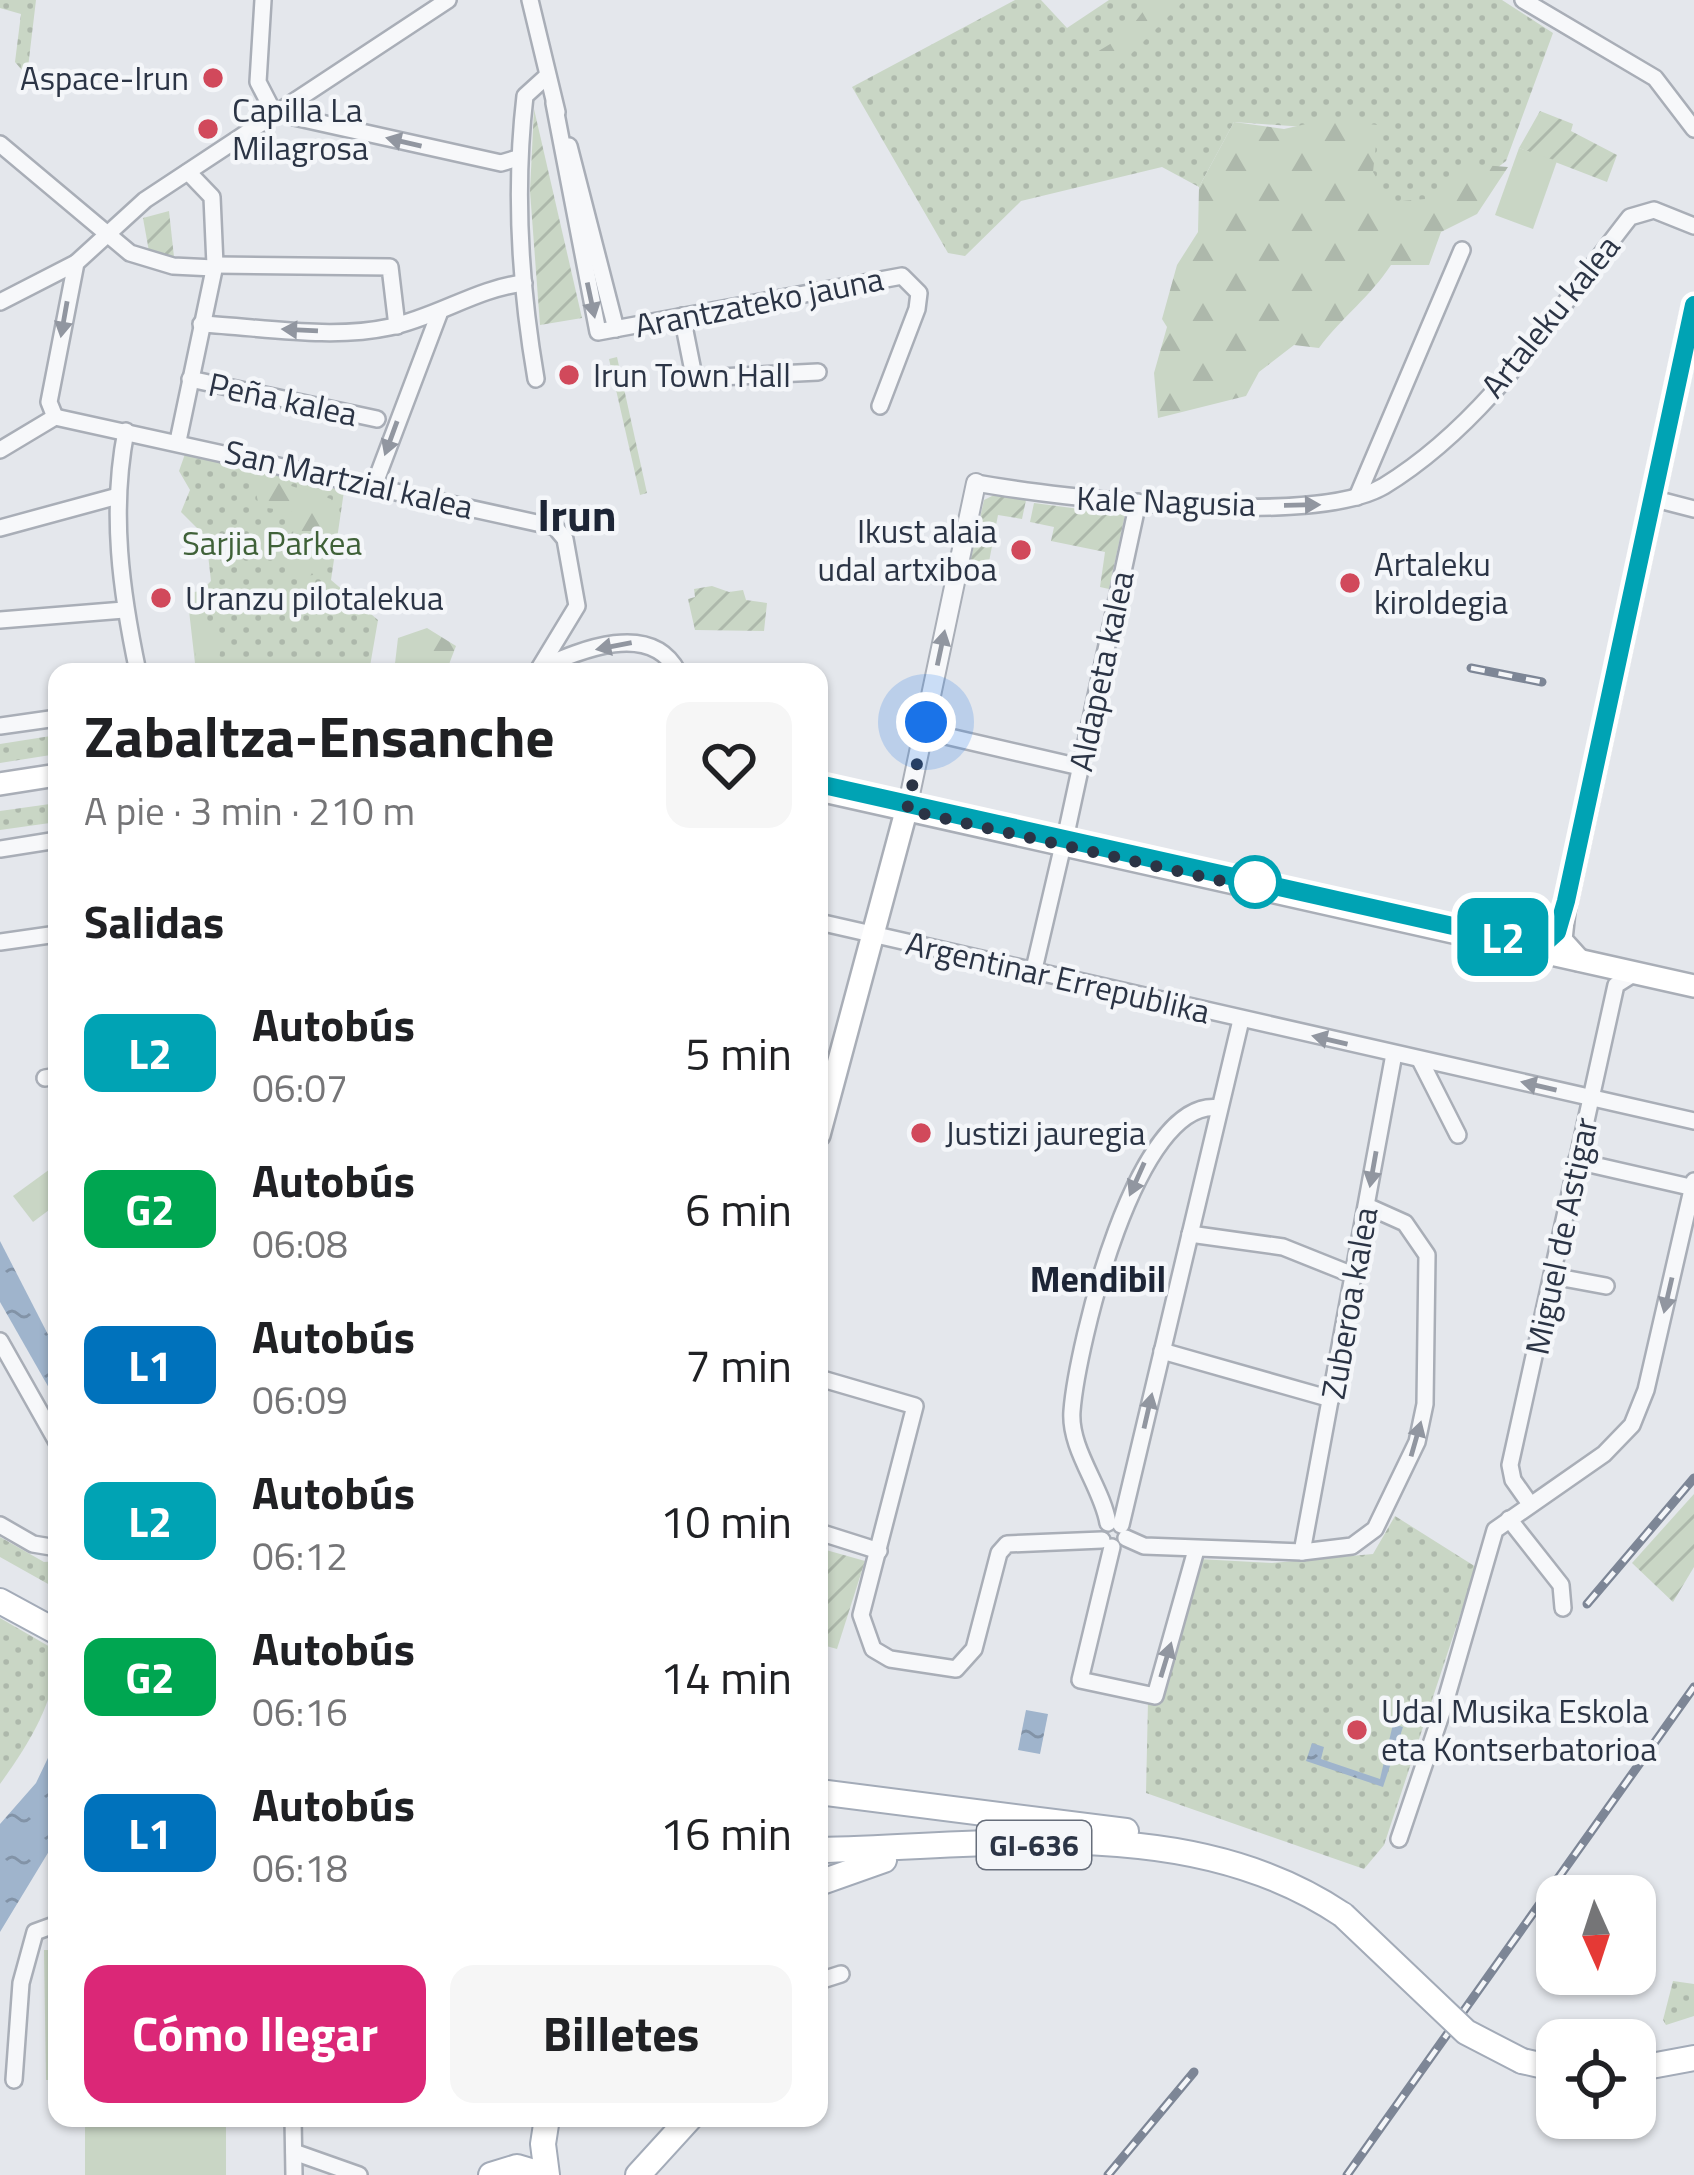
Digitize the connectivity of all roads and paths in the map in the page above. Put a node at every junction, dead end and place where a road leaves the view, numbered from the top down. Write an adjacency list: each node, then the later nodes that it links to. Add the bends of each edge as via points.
1 (263, 0): 6 (street, via 258,82)
2 (448, 0): 6 (street)
3 (530, 0): 5 (street)
4 (1522, 0): 7 (street, via 1655,78)
5 (547, 76): 9 (street, via 525,97); 20 (street, Arantzateko jauna, via 598,332)
6 (281, 110): 9 (street, one-way to 6, via 501,163); 10 (street)
7 (1694, 129)
8 (0, 144): 12 (street)
9 (518, 158): 16 (street)
10 (188, 172): 12 (street); 15 (street, via 212,197)
11 (1694, 226): 36 (street, Artaleku kalea, via 1654,210 1630,218 1509,377 1400,472)
12 (107, 235): 14 (street); 15 (street, via 148,262)
13 (1462, 250): 36 (street)
14 (76, 262): 17 (street); 28 (street, one-way to 28, via 49,402)
15 (215, 266): 21 (street); 22 (street, via 390,267)
16 (524, 283): 19 (street); 26 (street)
17 (0, 302)
18 (1694, 305): 58 (main road)
19 (439, 314): 22 (street); 34 (street, one-way to 34)
20 (682, 316): 24 (street, via 700,378); 27 (street, Arantzateko jauna, via 902,276 919,293 917,308)
21 (201, 324): 22 (street, one-way to 21, via 334,332); 25 (street)
22 (398, 326)
23 (1694, 357): 37 (main road)
24 (818, 372)
25 (190, 379): 29 (street, Peña kalea); 31 (street)
26 (536, 380)
27 (880, 406)
28 (55, 417): 30 (street, San Martzial kalea); 32 (street)
29 (377, 419)
30 (126, 431): 31 (street, San Martzial kalea); 35 (street)
31 (178, 442): 34 (street, San Martzial kalea)
32 (0, 450)
33 (976, 483): 38 (street, Kale Nagusia); 49 (street, one-way to 33)
34 (374, 484): 44 (street, San Martzial kalea, via 555,526 565,538 577,607)
35 (118, 496): 40 (street); 41 (street)
36 (1357, 497): 38 (street, Kale Nagusia, one-way to 36, via 1315,506)
37 (1663, 501): 39 (street); 64 (main road, via 1571,930)
38 (1138, 502): 50 (street, Aldapeta kalea)
39 (1694, 509)
40 (0, 528)
41 (124, 610): 42 (street); 43 (street)
42 (0, 620)
43 (135, 663)
44 (542, 663)
45 (562, 663): 46 (street, one-way to 45, via 635,642)
46 (671, 663)
47 (48, 719): 48 (street)
48 (0, 726)
49 (924, 730): 50 (street); 54 (street)
50 (1081, 767): 56 (street, Aldapeta kalea)
51 (48, 776): 52 (main road)
52 (0, 784)
53 (828, 789): 54 (main road)
54 (908, 807): 56 (main road); 60 (main road)
55 (48, 841): 57 (street)
56 (1064, 842): 63 (main road); 64 (main road); 65 (street, Aldapeta kalea)
57 (0, 849)
58 (1564, 911): 63 (main road, via 1552,937); 64 (main road, via 1560,934)
59 (828, 924): 60 (street, Argentinar Errepublika)
60 (874, 934): 65 (street, Argentinar Errepublika); 72 (main road)
61 (48, 935): 62 (street)
62 (0, 942)
63 (1534, 944): 64 (main road)
64 (1579, 956): 66 (main road); 67 (main road)
65 (1034, 969): 68 (street, Argentinar Errepublika)
66 (1635, 973): 67 (main road); 71 (street, Miguel de Astigar, via 1616,985)
67 (1694, 983)
68 (1241, 1020): 69 (street, Argentinar Errepublika, one-way to 68); 73 (street)
69 (1394, 1054): 70 (street, Argentinar Errepublika); 78 (street, Zuberoa kalea, one-way to 78)
70 (1420, 1060): 71 (street, Argentinar Errepublika, one-way to 70); 75 (street)
71 (1591, 1098): 74 (street, Argentinar Errepublika); 76 (street, Miguel de Astigar)
72 (828, 1102)
73 (1219, 1108): 79 (street); 92 (street, one-way to 92, via 1194,1110 1149,1153 1102,1279 1071,1414)
74 (1694, 1121)
75 (1458, 1135)
76 (1576, 1161): 77 (street); 81 (street, Miguel de Astigar)
77 (1694, 1185): 88 (street, one-way to 88, via 1632,1425)
78 (1367, 1206): 80 (street, Zuberoa kalea); 96 (street, one-way to 78, via 1369,1536 1404,1473 1425,1404 1427,1255 1405,1223)
79 (1190, 1234): 80 (street, via 1283,1246); 84 (street)
80 (1353, 1275): 86 (street, Zuberoa kalea)
81 (1552, 1276): 82 (street); 88 (street, Miguel de Astigar, via 1510,1465)
82 (1606, 1286)
83 (0, 1341): 87 (street)
84 (1162, 1351): 86 (street); 92 (street, one-way to 84)
85 (828, 1381): 94 (street, via 915,1406)
86 (1331, 1399): 96 (street, Zuberoa kalea)
87 (48, 1426)
88 (1530, 1504): 89 (street)
89 (1509, 1520): 98 (street, via 1561,1585); 101 (street, via 1495,1530)
90 (0, 1525): 93 (street)
91 (828, 1535): 94 (street)
92 (1114, 1535): 94 (street, via 1006,1544 974,1649 956,1669 873,1649 861,1615); 95 (street); 95 (street, one-way to 95, via 1080,1680 1155,1696)
93 (48, 1546)
94 (879, 1550)
95 (1196, 1550): 96 (street)
96 (1302, 1552)
97 (0, 1601): 99 (main road)
98 (1563, 1608)
99 (48, 1627)
100 (828, 1793): 102 (main road, via 1137,1832)
101 (1399, 1839)
102 (1161, 1845): 103 (main road, GI-636); 108 (main road, GI-636, bridge, via 1254,1869 1343,1915 1466,2032)
103 (906, 1848): 104 (main road, GI-636); 105 (main road)
104 (829, 1850)
105 (828, 1879)
106 (48, 1927): 110 (street, via 35,1932 21,1983)
107 (1694, 2058): 109 (main road)
108 (1536, 2064)
109 (1656, 2065)
110 (14, 2080)
111 (293, 2127): 115 (street)
112 (544, 2127): 116 (main road)
113 (545, 2127): 120 (main road)
114 (682, 2127): 121 (main road)
115 (294, 2152): 117 (street); 118 (street)
116 (517, 2167): 119 (main road); 120 (main road)
117 (294, 2175)
118 (359, 2175)
119 (491, 2175)
120 (546, 2175)
121 (638, 2175)

